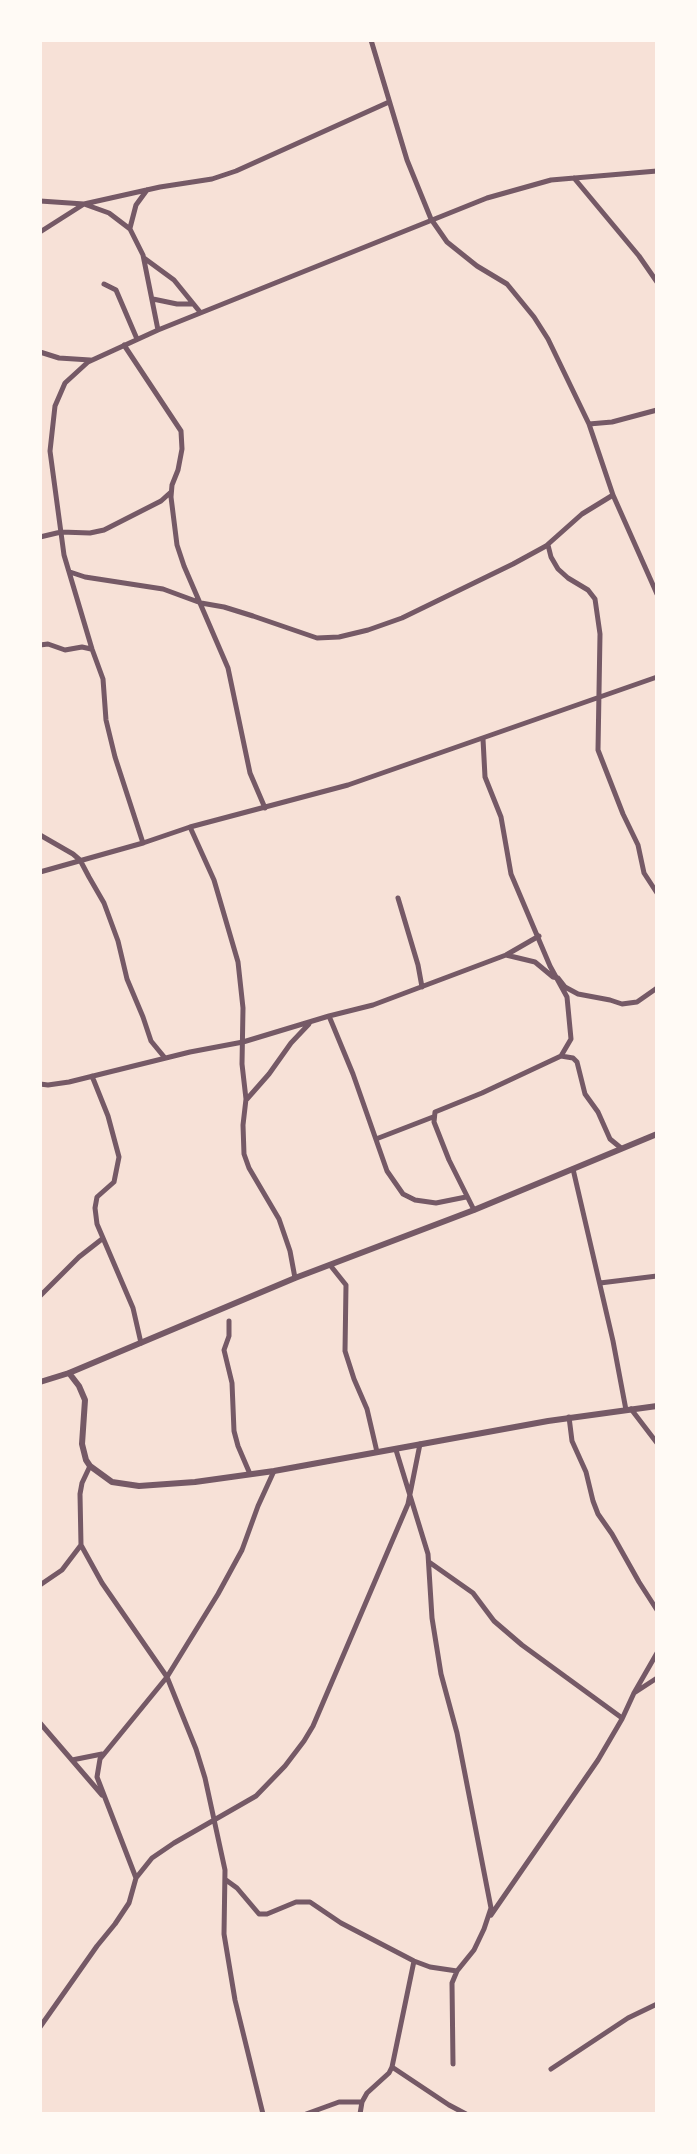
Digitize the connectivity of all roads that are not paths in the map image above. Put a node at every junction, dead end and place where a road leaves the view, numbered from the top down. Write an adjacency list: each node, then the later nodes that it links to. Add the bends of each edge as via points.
1 (371, 40): 2 (street)
2 (389, 102): 5 (street, via 236,171); 8 (street)
3 (657, 171): 4 (street)
4 (574, 177): 8 (street, via 531,184); 12 (street)
5 (147, 190): 7 (street); 9 (street, via 136,205)
6 (40, 201): 7 (street)
7 (84, 204): 9 (street, via 109,213); 10 (street)
8 (431, 219): 16 (street); 23 (street, via 447,242 507,284 534,317)
9 (130, 229): 11 (street)
10 (40, 232)
11 (144, 258): 14 (street); 15 (street, via 174,280)
12 (657, 282)
13 (104, 284): 18 (street, via 116,290)
14 (153, 299): 15 (street); 17 (street)
15 (193, 304): 16 (street)
16 (200, 312): 17 (street)
17 (158, 330): 18 (street)
18 (137, 339): 19 (street)
19 (124, 345): 21 (street); 24 (street, via 181,431 181,460)
20 (40, 352): 21 (street)
21 (91, 360): 26 (street, via 65,383 55,406 50,451)
22 (657, 410): 23 (street)
23 (589, 424): 25 (street)
24 (171, 492): 26 (street, via 104,530); 31 (street, via 180,556)
25 (613, 495): 28 (street); 30 (street)
26 (61, 532): 27 (street); 29 (street)
27 (40, 537)
28 (548, 545): 31 (street, via 414,613 352,635 317,638); 35 (street, via 558,569 595,599)
29 (69, 572): 31 (street, via 153,586); 33 (street)
30 (657, 594)
31 (201, 603): 37 (street, via 228,668 250,773)
32 (40, 645): 33 (street)
33 (92, 649): 40 (street, via 103,679 115,757)
34 (657, 677): 35 (street)
35 (599, 697): 36 (street); 43 (street, via 598,750 638,845 644,873)
36 (483, 739): 37 (street); 45 (street, via 485,777 501,817 511,874)
37 (265, 808): 38 (street)
38 (190, 827): 40 (street); 52 (street, via 214,880 238,962)
39 (40, 835): 41 (street)
40 (143, 843): 41 (street)
41 (80, 860): 42 (street); 54 (street, via 104,903 151,1041)
42 (40, 872)
43 (657, 893)
44 (398, 898): 48 (street)
45 (539, 936): 46 (street); 47 (street)
46 (506, 955): 47 (street, via 535,962); 48 (street)
47 (558, 978): 49 (street, via 578,994 622,1004 637,1002); 53 (street, via 567,997 571,1039)
48 (422, 987): 50 (street)
49 (657, 988)
50 (329, 1016): 51 (street); 60 (street)
51 (311, 1021): 52 (street); 57 (street)
52 (243, 1042): 54 (street); 57 (street)
53 (561, 1056): 58 (street, via 439,1109); 61 (street, via 577,1062 585,1094 610,1139)
54 (165, 1058): 55 (street)
55 (92, 1076): 56 (street, via 46,1088); 65 (street, via 119,1157 114,1182 96,1200)
56 (40, 1084)
57 (246, 1099): 68 (street, via 244,1154 279,1219)
58 (433, 1117): 60 (street); 63 (street)
59 (657, 1134): 61 (street)
60 (376, 1139): 63 (street, via 390,1177 408,1198 436,1203)
61 (621, 1148): 62 (street)
62 (573, 1169): 64 (street); 69 (street)
63 (466, 1197): 64 (street)
64 (474, 1210): 66 (street)
65 (102, 1239): 70 (street); 72 (street, via 129,1298)
66 (330, 1265): 68 (street); 81 (street, via 346,1285 345,1351)
67 (657, 1276): 69 (street)
68 (295, 1278): 72 (street)
69 (600, 1283): 76 (street)
70 (40, 1296)
71 (229, 1321): 84 (street, via 225,1355 234,1431)
72 (141, 1343): 73 (street)
73 (69, 1373): 74 (street); 82 (street, via 85,1400 82,1444)
74 (40, 1382)
75 (657, 1406): 76 (street)
76 (628, 1409): 77 (street); 78 (street)
77 (569, 1417): 79 (street); 89 (street, via 572,1441 598,1514)
78 (657, 1443)
79 (420, 1444): 80 (street); 85 (street)
80 (396, 1450): 81 (street); 85 (street)
81 (377, 1453): 83 (street)
82 (90, 1466): 84 (street, via 112,1482 139,1486); 86 (street, via 80,1494)
83 (274, 1471): 84 (street); 91 (street, via 242,1550)
84 (250, 1474)
85 (411, 1496): 87 (street); 99 (street, via 304,1741 261,1792)
86 (81, 1545): 88 (street, via 62,1570); 91 (street)
87 (428, 1561): 94 (street, via 473,1593 522,1645); 102 (street, via 441,1674 457,1733)
88 (40, 1585)
89 (657, 1610)
90 (657, 1653): 93 (street)
91 (167, 1677): 96 (street); 99 (street, via 196,1749)
92 (657, 1678): 93 (street)
93 (634, 1693): 94 (street)
94 (622, 1719): 102 (street)
95 (40, 1723): 97 (street)
96 (103, 1754): 97 (street); 98 (street, via 97,1777)
97 (72, 1760): 98 (street)
98 (104, 1798): 100 (street)
99 (214, 1819): 100 (street, via 152,1858); 101 (street)
100 (136, 1878): 106 (street, via 129,1903)
101 (226, 1880): 103 (street, via 259,1914 310,1902); 111 (street, via 224,1934)
102 (489, 1917): 104 (street)
103 (414, 1961): 104 (street); 108 (street)
104 (457, 1971): 107 (street, via 451,1995)
105 (657, 2004): 109 (street)
106 (40, 2027)
107 (453, 2064)
108 (392, 2067): 110 (street); 114 (street)
109 (551, 2069)
110 (362, 2102): 112 (street, via 339,2102); 113 (street)
111 (263, 2114)
112 (306, 2114)
113 (360, 2114)
114 (466, 2114)

